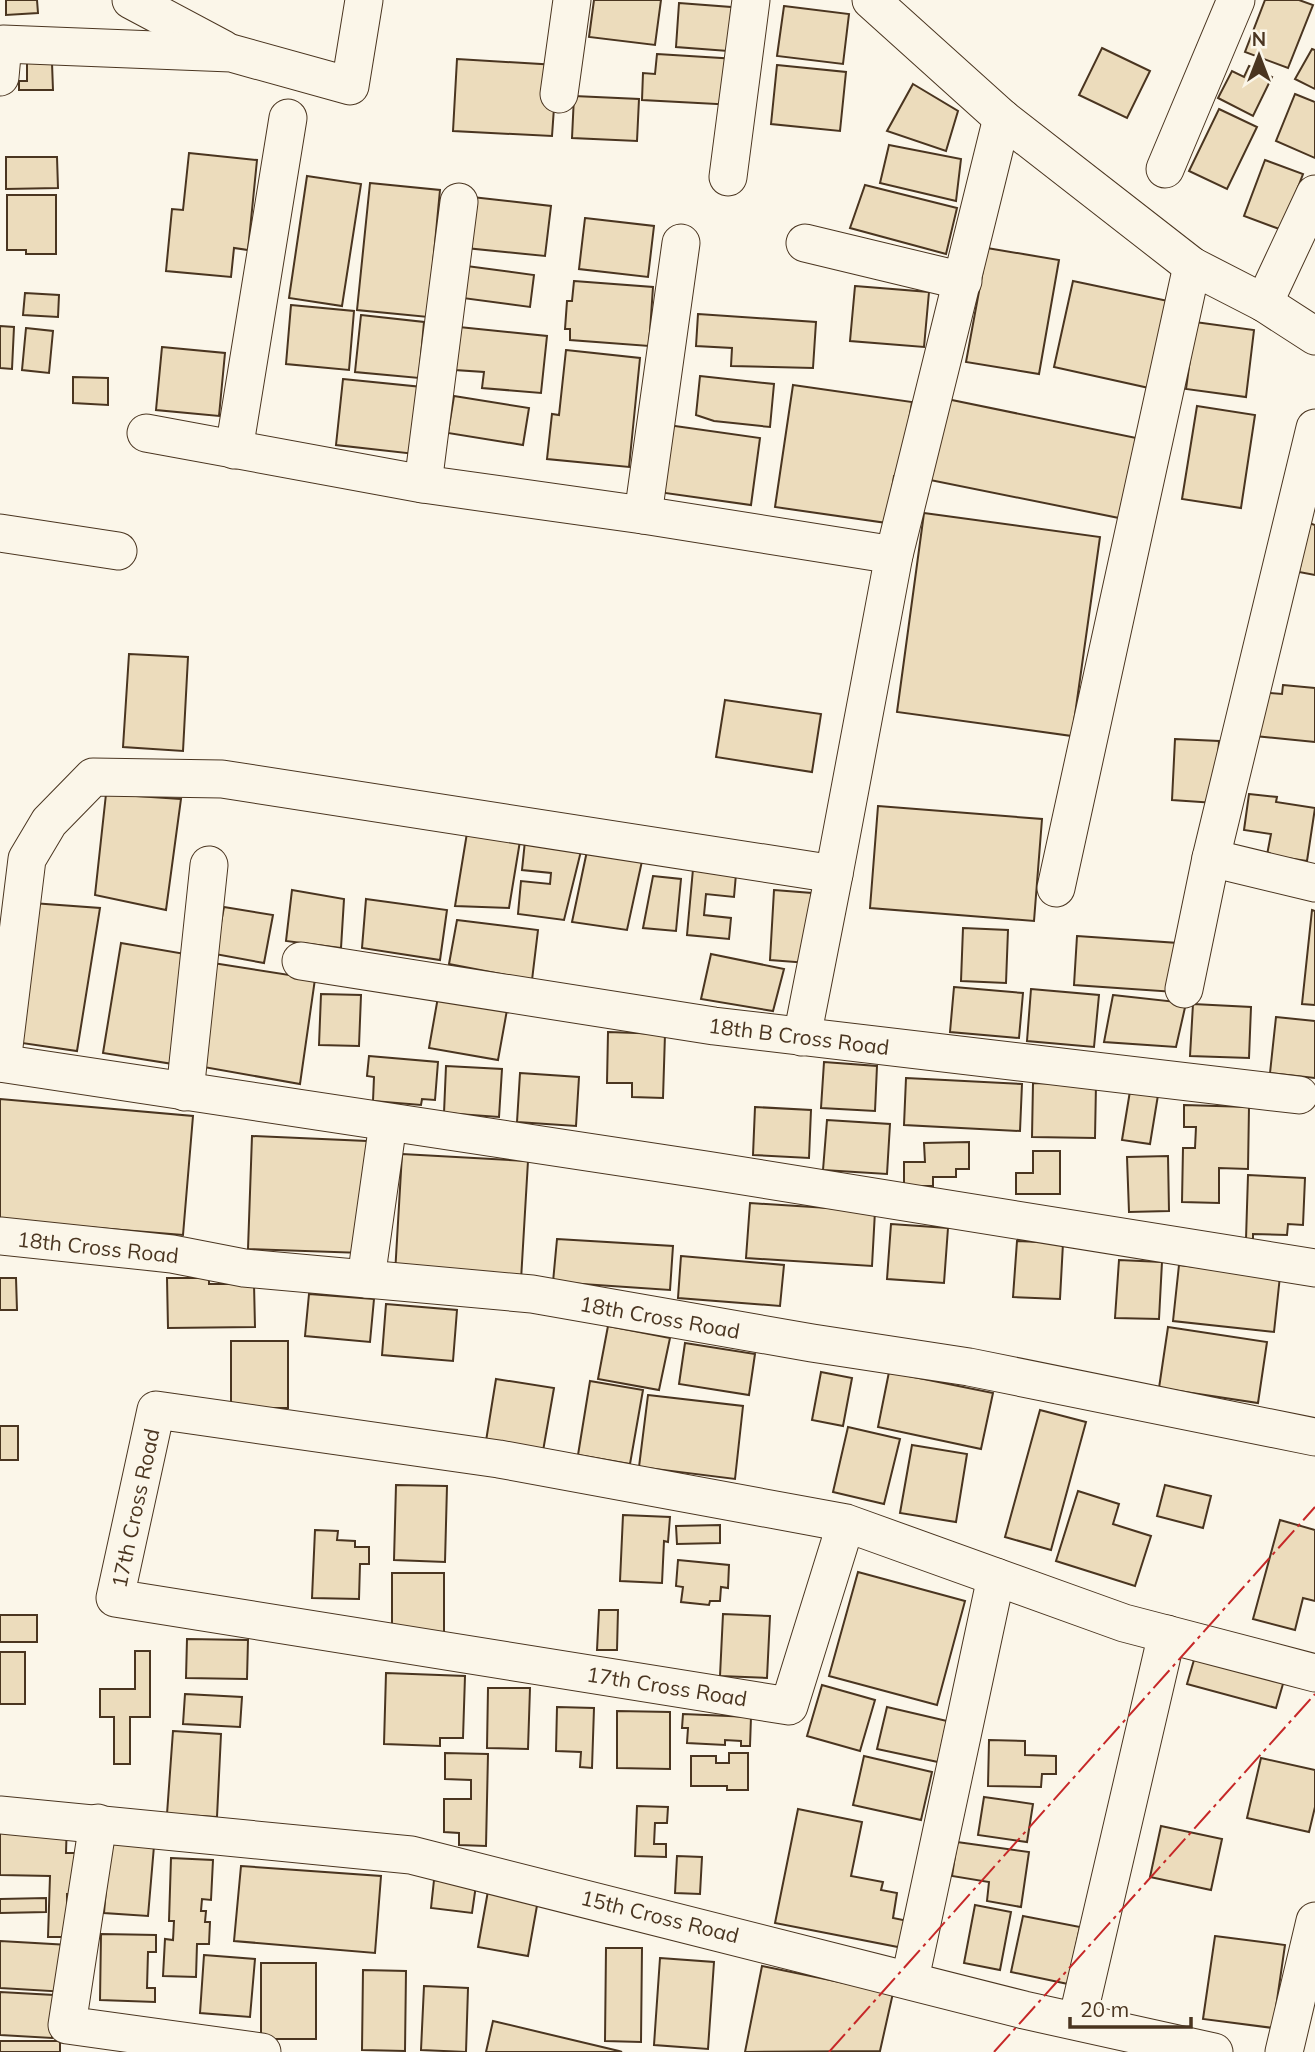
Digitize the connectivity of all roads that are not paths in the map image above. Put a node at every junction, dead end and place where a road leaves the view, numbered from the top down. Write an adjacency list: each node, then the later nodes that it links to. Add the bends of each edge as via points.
1 (131, 0): 7 (street)
2 (364, 0): 7 (street, via 349,86)
3 (572, 0): 9 (street)
4 (751, 0): 13 (street)
5 (871, 0): 11 (street)
6 (1237, 0): 12 (street)
7 (230, 53): 8 (street, via 3,44)
8 (0, 77)
9 (559, 94)
10 (288, 118): 24 (street)
11 (1002, 118): 18 (street); 19 (street)
12 (1165, 169)
13 (727, 177)
14 (1315, 194): 20 (street)
15 (459, 202): 25 (street)
16 (681, 243): 26 (street)
17 (805, 243): 19 (street)
18 (1192, 266): 20 (street); 34 (street)
19 (963, 281): 29 (street)
20 (1264, 303): 21 (street)
21 (1315, 336)
22 (1315, 428): 30 (street)
23 (146, 433): 24 (street)
24 (234, 450): 25 (street)
25 (423, 484): 26 (street)
26 (643, 515): 29 (street)
27 (0, 533): 28 (street)
28 (118, 551)
29 (894, 555): 32 (street)
30 (1211, 858): 33 (street); 36 (street)
31 (209, 865): 39 (street)
32 (834, 874): 37 (street); 38 (street, via 222,779 93,778 49,822 27,859)
33 (1315, 883)
34 (1056, 888)
35 (301, 961): 37 (street, 18th B Cross Road)
36 (1184, 989)
37 (802, 1037): 40 (street, 18th B Cross Road)
38 (1, 1063): 39 (street)
39 (185, 1092): 41 (street)
40 (1299, 1095)
41 (388, 1124): 43 (street); 44 (street)
42 (0, 1236): 44 (street, 18th Cross Road)
43 (1315, 1268)
44 (366, 1279): 45 (street, 18th Cross Road, via 532,1294 970,1367)
45 (1315, 1437)
46 (846, 1523): 46 (street, 17th Cross Road, via 789,1706 116,1598 156,1410 499,1459); 47 (street, 17th Cross Road)
47 (996, 1577): 48 (street, 17th Cross Road); 53 (street)
48 (1167, 1634): 49 (street, 17th Cross Road); 54 (street)
49 (1315, 1673)
50 (0, 1815): 51 (street, 15th Cross Road)
51 (98, 1823): 53 (street, 15th Cross Road, via 411,1855); 55 (street, via 68,2025)
52 (1315, 1921): 57 (street)
53 (910, 1979): 54 (street, 15th Cross Road)
54 (1077, 2021): 56 (street, 15th Cross Road)
55 (262, 2052)
56 (1214, 2052)
57 (1284, 2052)

